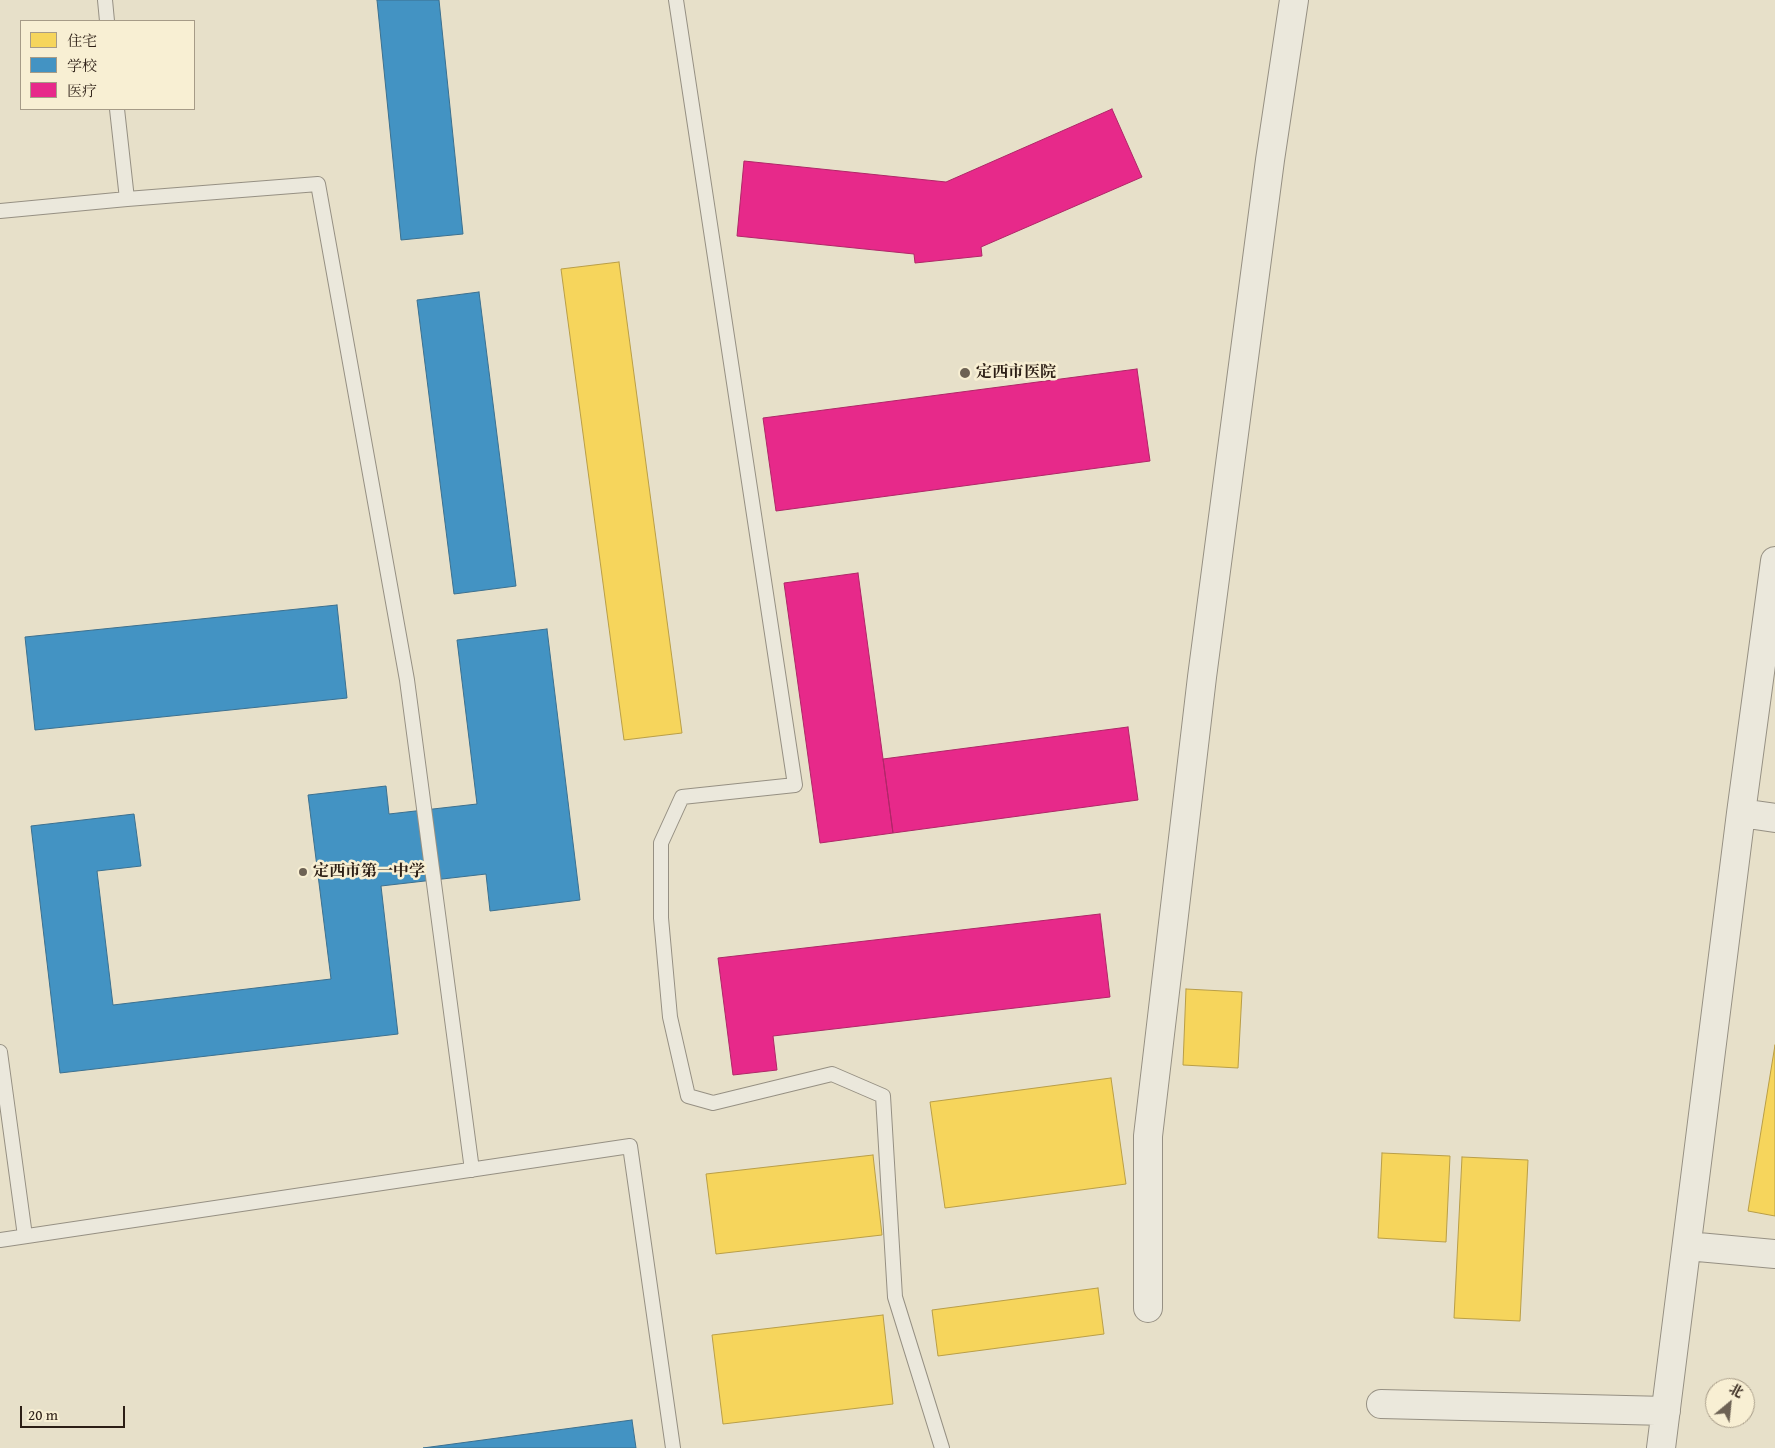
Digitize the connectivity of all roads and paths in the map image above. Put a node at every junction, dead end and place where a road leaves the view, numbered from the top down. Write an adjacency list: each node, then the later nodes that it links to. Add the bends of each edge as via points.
1 (105, 0): 4 (lane)
2 (676, 0): 21 (lane, via 795,785 682,797 661,843 662,918 670,1017 688,1096 713,1103 832,1074 884,1096 895,1297)
3 (1294, 0): 17 (street, via 1206,648 1148,1136)
4 (107, 20)
5 (117, 110): 6 (lane)
6 (127, 199): 7 (lane); 12 (lane, via 318,184 407,680)
7 (0, 212)
8 (1775, 561): 9 (street)
9 (1741, 813): 10 (street); 15 (street)
10 (1775, 818)
11 (0, 1052): 13 (lane)
12 (472, 1170): 13 (lane); 20 (lane, via 630,1146)
13 (25, 1236): 14 (lane)
14 (0, 1240)
15 (1687, 1246): 16 (street); 19 (street)
16 (1775, 1254)
17 (1148, 1308)
18 (1381, 1404): 19 (street)
19 (1666, 1411): 22 (street)
20 (673, 1448)
21 (942, 1448)
22 (1661, 1448)

